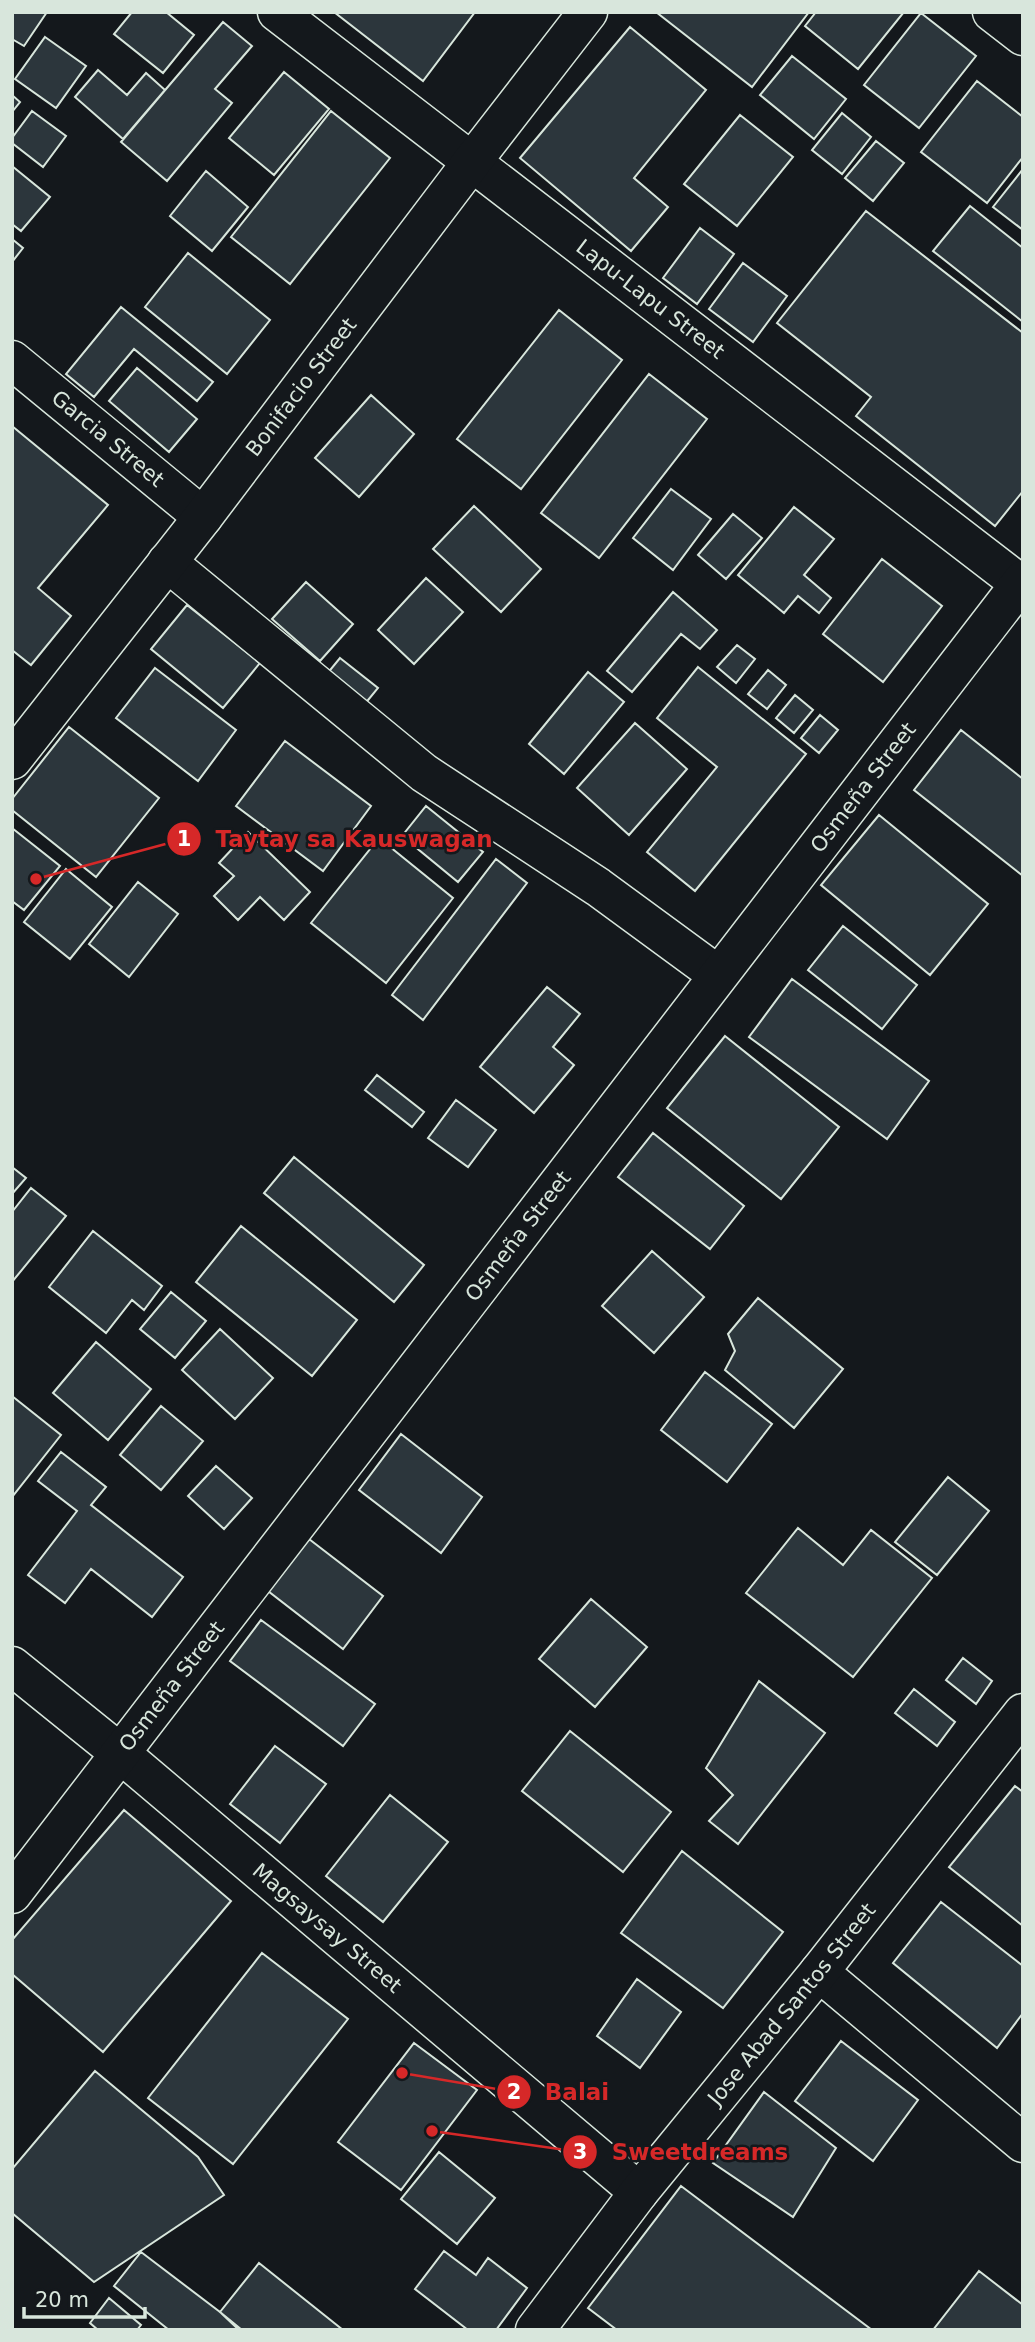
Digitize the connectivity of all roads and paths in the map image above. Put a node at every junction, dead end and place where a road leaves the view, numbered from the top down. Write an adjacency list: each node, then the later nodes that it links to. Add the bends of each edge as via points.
1 (277, 12): 5 (street, Lapu-Lapu Street)
2 (588, 12): 5 (street, Bonifacio Street)
3 (992, 12): 4 (street)
4 (1023, 36)
5 (471, 163): 7 (street, Bonifacio Street); 9 (street, Lapu-Lapu Street)
6 (12, 360): 7 (street, Garcia Street)
7 (203, 517): 8 (street, Bonifacio Street)
8 (167, 562): 10 (street, Bonifacio Street); 11 (street, via 424,774 588,880)
9 (1022, 583): 11 (street, Osmeña Street)
10 (12, 760)
11 (718, 975): 14 (street, Osmeña Street)
12 (12, 1666): 14 (street, Magsaysay Street)
13 (1023, 1713): 15 (street, Jose Abad Santos Street)
14 (121, 1754): 16 (street, Osmeña Street); 19 (street, Magsaysay Street)
15 (1010, 1755): 17 (street, Jose Abad Santos Street)
16 (12, 1894)
17 (819, 1972): 18 (street); 19 (street, Jose Abad Santos Street)
18 (1023, 2143)
19 (639, 2192): 20 (street, Jose Abad Santos Street)
20 (535, 2330)

